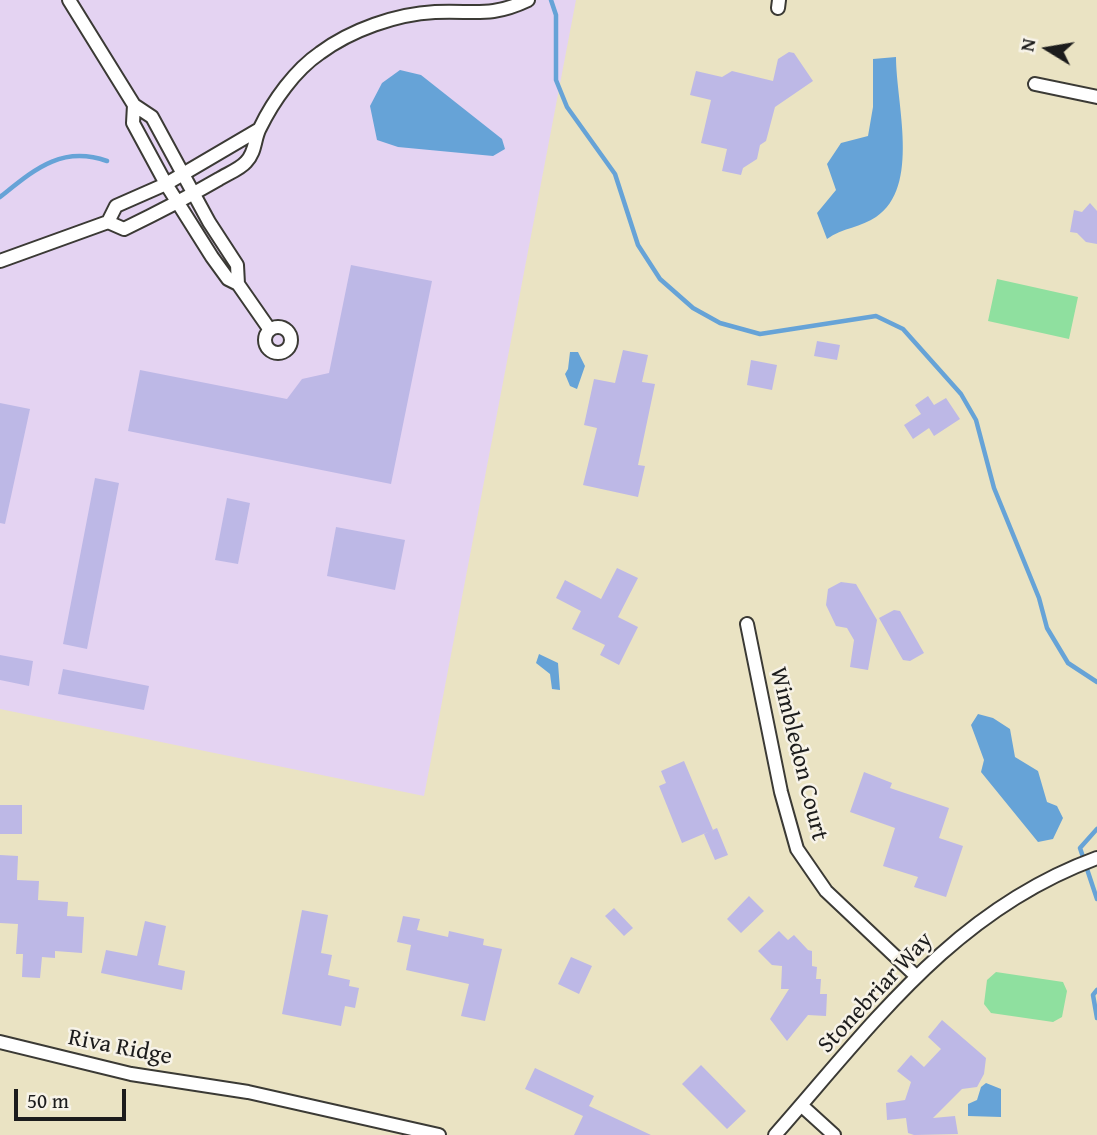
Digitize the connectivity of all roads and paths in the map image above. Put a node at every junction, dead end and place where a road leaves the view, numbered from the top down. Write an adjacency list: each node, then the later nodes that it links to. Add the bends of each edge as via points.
1 (69, 0): 5 (street)
2 (523, 3): 6 (street, via 483,15 431,12 394,18 343,38 318,54 290,84)
3 (1035, 84): 4 (street)
4 (1097, 97)
5 (134, 105): 7 (street, via 152,117); 8 (street, via 133,123)
6 (258, 130): 7 (street); 9 (street, via 246,163)
7 (182, 175): 8 (street); 9 (street)
8 (166, 184): 10 (street); 11 (street, via 116,206)
9 (194, 195): 10 (street); 13 (street, via 237,265)
10 (178, 202): 11 (street, via 124,229); 13 (street, via 228,279)
11 (108, 222): 12 (street)
12 (0, 261)
13 (238, 284): 14 (street)
14 (270, 330)
15 (747, 624): 17 (street, Wimbledon Court, via 797,849 826,891)
16 (1097, 858): 17 (street, Stonebriar Way, via 1056,873 957,939)
17 (915, 975): 19 (street, Stonebriar Way)
18 (0, 1042): 20 (street, Riva Ridge, via 131,1074 248,1092)
19 (801, 1105): 21 (street, Stonebriar Way); 22 (street)
20 (439, 1135)
21 (775, 1135)
22 (834, 1135)

